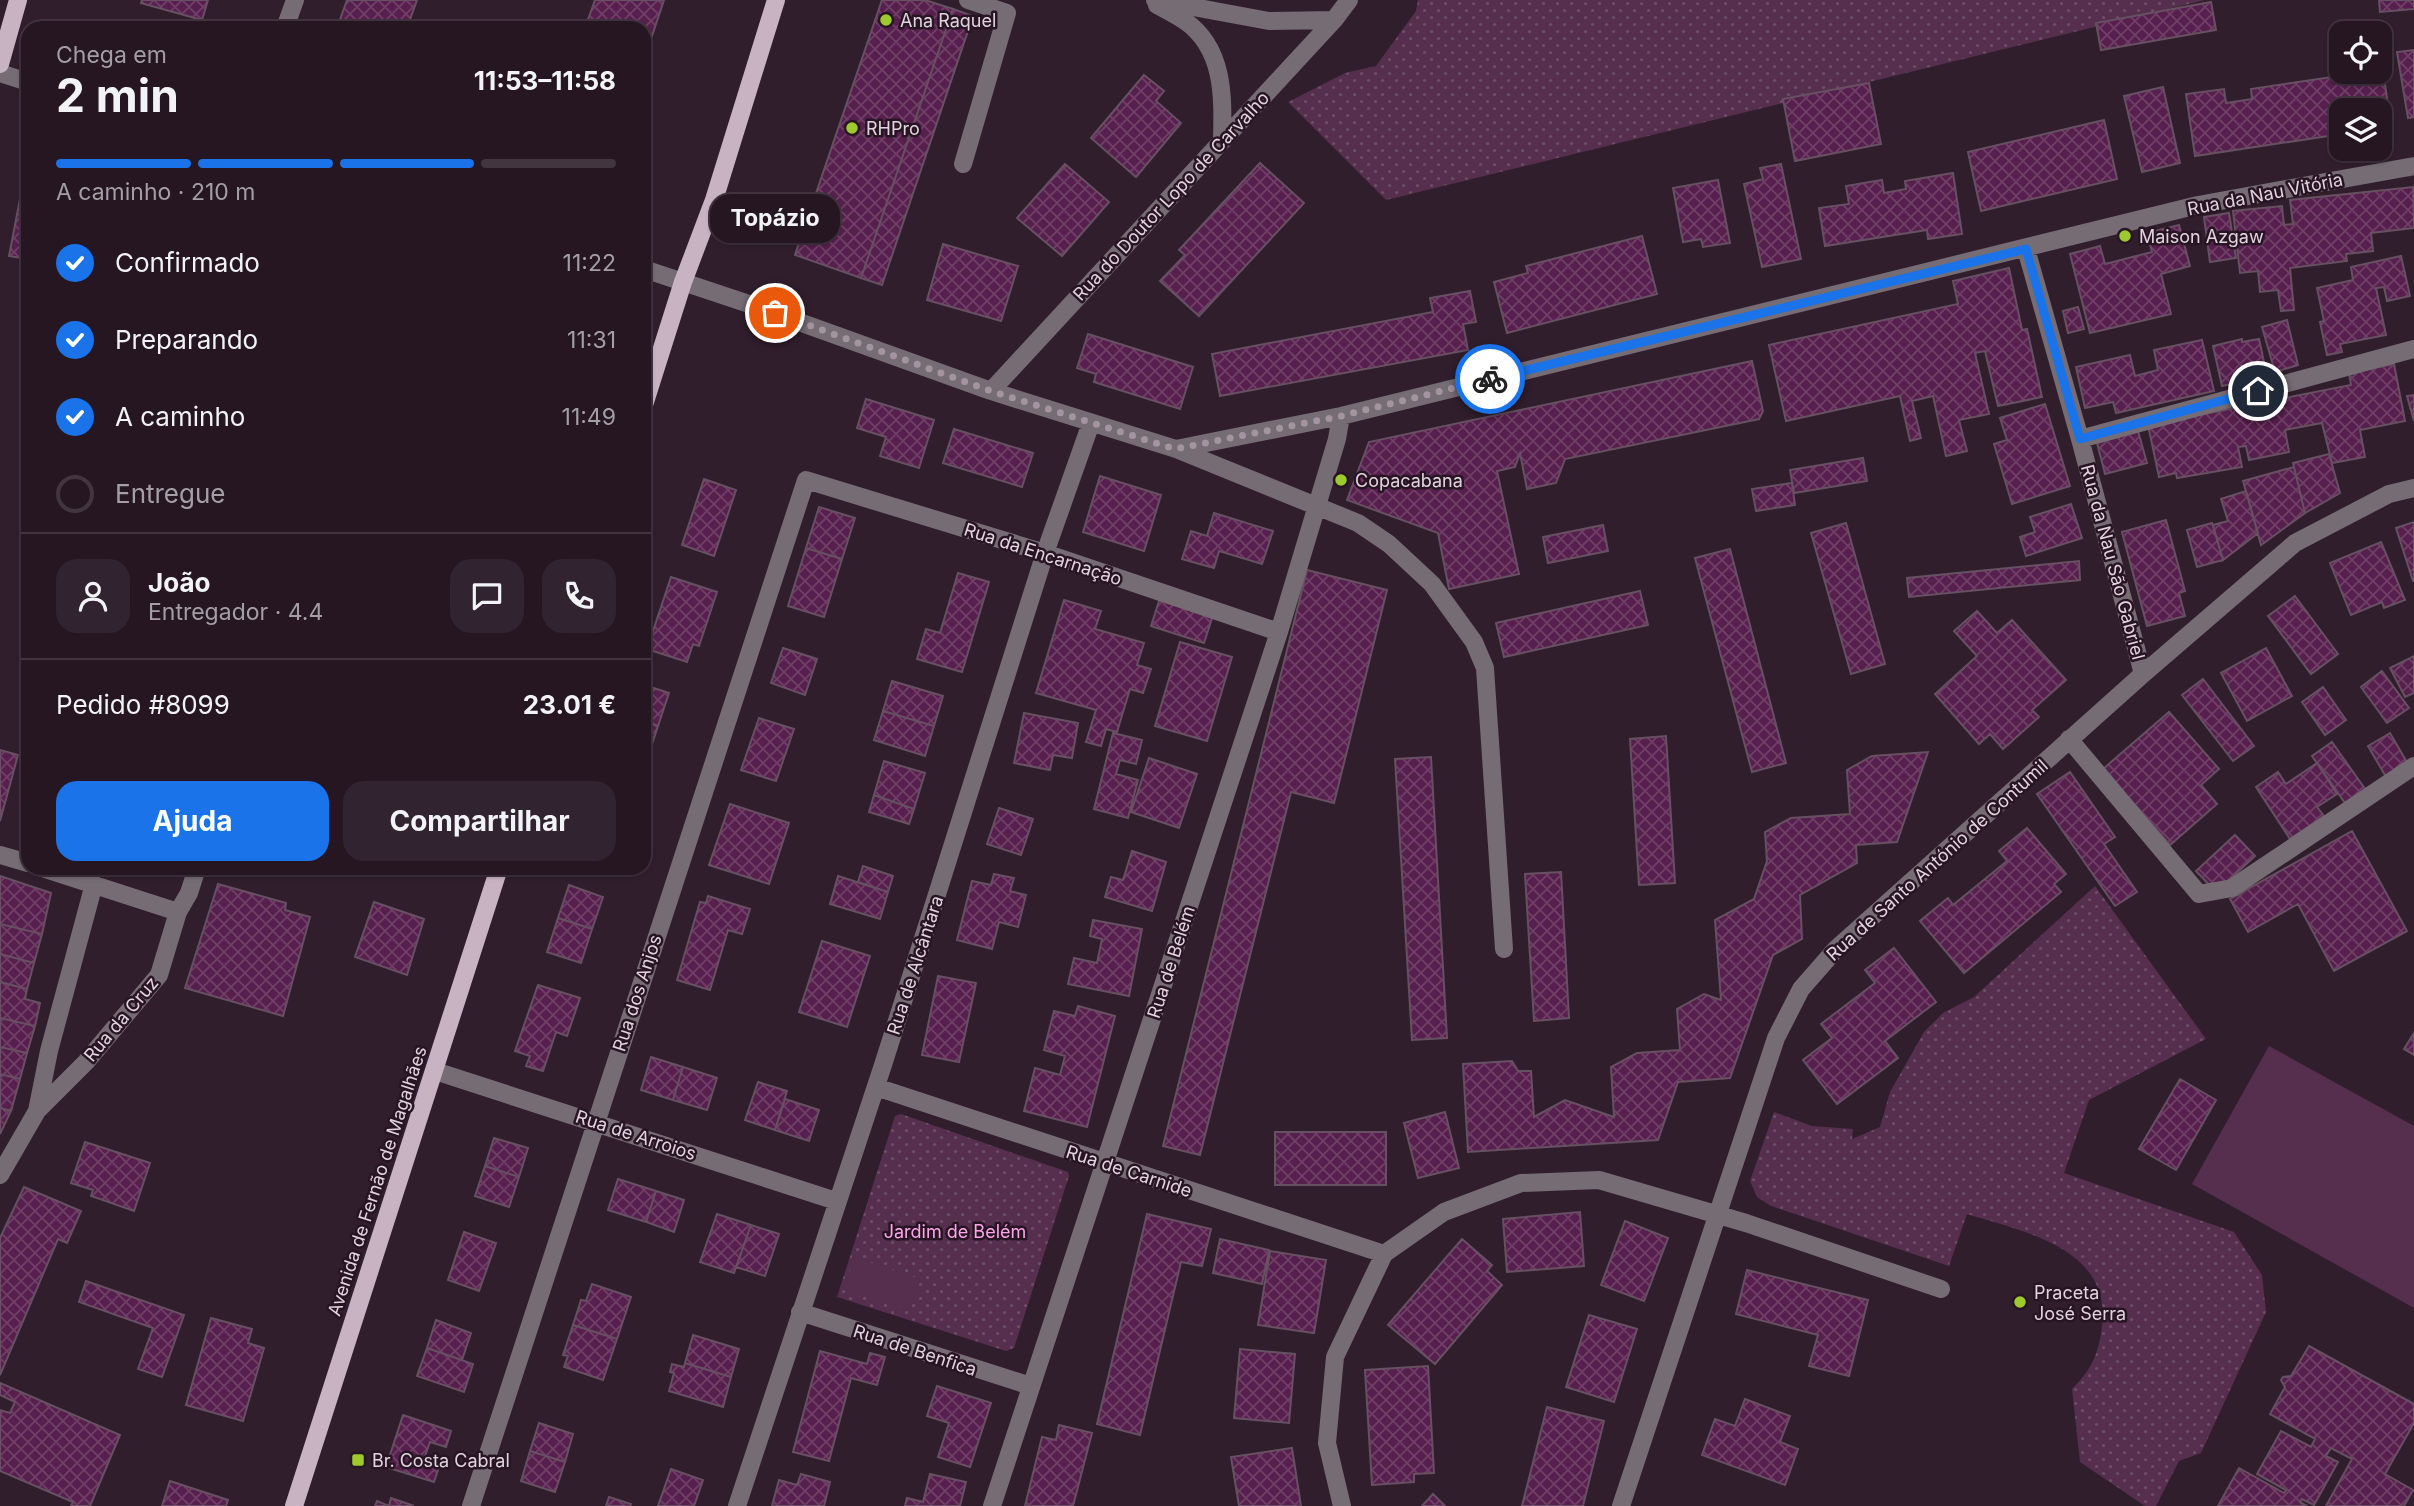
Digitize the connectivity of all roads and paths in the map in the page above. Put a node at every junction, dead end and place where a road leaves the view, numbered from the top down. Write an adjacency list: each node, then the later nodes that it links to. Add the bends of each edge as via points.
1 (18, 0): 11 (main road)
2 (295, 0): 10 (street)
3 (776, 0): 19 (main road, via 714,200)
4 (968, 0): 15 (street, via 1007,13)
5 (1148, 0): 14 (street, via 1187,23 1209,46 1223,90)
6 (1156, 0): 8 (street)
7 (1349, 0): 9 (street, Rua do Doutor Lopo de Carvalho)
8 (1232, 8): 9 (street, via 1269,21)
9 (1334, 20): 14 (street, Rua do Doutor Lopo de Carvalho)
10 (288, 21)
11 (0, 64)
12 (0, 73): 13 (street)
13 (21, 80)
14 (1222, 141): 22 (street, Rua do Doutor Lopo de Carvalho)
15 (963, 164)
16 (2414, 166): 17 (street, Rua da Nau Vitória, via 2198,205)
17 (2026, 249): 23 (street, Rua da Nau Vitória); 25 (street, Rua da Nau São Gabriel)
18 (651, 271): 19 (street)
19 (682, 282): 21 (main road); 22 (street)
20 (2414, 349): 25 (street)
21 (651, 382)
22 (991, 391): 24 (street)
23 (1341, 416): 26 (street, Rua da Nau Vitória); 29 (street, Rua de Belém)
24 (1091, 423): 26 (street); 30 (street, Rua de Alcântara)
25 (2080, 439): 32 (street, Rua da Nau São Gabriel)
26 (1175, 449): 29 (street)
27 (806, 480): 30 (street, Rua da Encarnação); 46 (street, Rua dos Anjos)
28 (2414, 488): 32 (street, Rua de Santo António de Contumil, via 2389,494 2295,542)
29 (1318, 507): 31 (street, Rua de Belém); 42 (street, via 1358,523 1389,544 1432,584 1475,642 1485,668)
30 (1045, 553): 31 (street, Rua da Encarnação); 44 (street, Rua de Alcântara)
31 (1279, 632): 47 (street, Rua de Belém)
32 (2143, 674): 33 (street, Rua de Santo António de Contumil)
33 (2069, 740): 34 (street, via 2199,894 2232,888); 50 (street, Rua de Santo António de Contumil, via 1836,949 1801,989 1776,1038)
34 (2414, 766)
35 (0, 855): 36 (street)
36 (21, 861)
37 (65, 875): 40 (street)
38 (195, 875): 41 (street, Rua da Cruz)
39 (497, 875): 43 (main road, Avenida de Fernão de Magalhães)
40 (94, 884): 41 (street); 45 (street, Rua da Cruz)
41 (178, 912): 45 (street, Rua da Cruz, via 159,975 86,1062)
42 (1504, 949)
43 (435, 1071): 46 (street, Rua de Arroios); 55 (main road, Avenida de Fernão de Magalhães)
44 (876, 1087): 47 (street, Rua de Carnide); 49 (street, Rua de Alcântara)
45 (37, 1111): 48 (street, Rua da Cruz)
46 (595, 1122): 49 (street, Rua de Arroios); 56 (street, Rua dos Anjos)
47 (1105, 1164): 51 (street, Rua de Carnide); 54 (street, Rua de Belém)
48 (0, 1175)
49 (836, 1201): 53 (street, Rua de Alcântara)
50 (1717, 1215): 51 (street, via 1599,1180 1521,1183 1444,1212); 52 (street); 60 (street, Rua de Santo António de Contumil)
51 (1384, 1254): 59 (street, via 1335,1357 1327,1443)
52 (1941, 1289)
53 (800, 1312): 54 (street, Rua de Benfica); 57 (street, Rua de Alcântara)
54 (1031, 1386): 58 (street, Rua de Belém)
55 (294, 1506)
56 (471, 1506)
57 (737, 1506)
58 (992, 1506)
59 (1342, 1506)
60 (1621, 1506)

